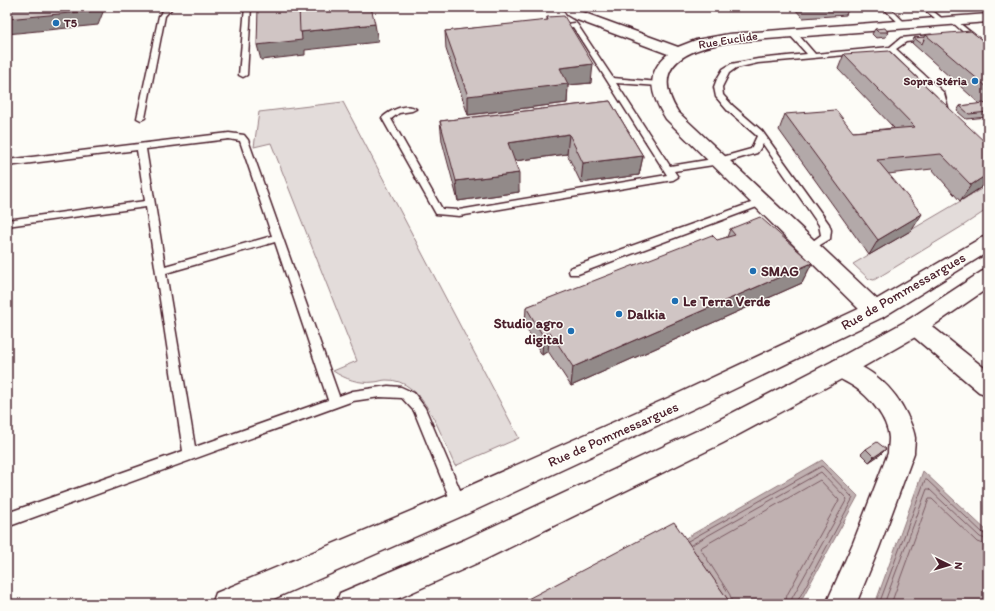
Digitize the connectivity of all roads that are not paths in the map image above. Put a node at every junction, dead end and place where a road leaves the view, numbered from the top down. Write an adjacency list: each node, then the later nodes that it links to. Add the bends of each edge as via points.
1 (170, 7): 19 (lane, via 162,16)
2 (248, 7): 15 (lane)
3 (569, 7): 13 (street, via 577,15)
4 (885, 7): 7 (lane)
5 (924, 7): 8 (lane)
6 (988, 18): 8 (street, Rue Euclide)
7 (903, 24): 8 (street, Rue Euclide); 10 (street, Rue Euclide)
8 (944, 26): 11 (lane, via 983,45); 12 (lane, via 908,39)
9 (544, 28): 16 (lane, via 574,25)
10 (792, 33): 13 (street, Rue Euclide, via 729,38 693,46); 14 (lane)
11 (988, 44)
12 (892, 49): 14 (lane); 20 (lane, via 941,95 946,114)
13 (679, 53): 17 (street, Rue Euclide, via 662,69)
14 (812, 55): 21 (lane, via 734,66 721,78 719,95)
15 (243, 75)
16 (610, 80): 17 (lane); 25 (lane)
17 (659, 84): 23 (street, via 665,106 672,115)
18 (412, 109): 25 (lane, via 397,111 386,118 439,212 459,213 673,176)
19 (141, 118)
20 (951, 119)
21 (761, 136): 23 (lane, via 754,151); 31 (lane, via 824,224 826,237)
22 (141, 147): 24 (lane); 27 (lane); 29 (lane, via 230,136 241,137)
23 (720, 161): 25 (lane); 26 (street)
24 (7, 163)
25 (668, 169)
26 (762, 202): 31 (street); 33 (lane)
27 (150, 203): 28 (lane); 32 (lane)
28 (7, 223)
29 (278, 238): 32 (lane); 39 (lane)
30 (988, 243): 35 (street, Rue de Pommessargues)
31 (810, 247): 35 (street)
32 (161, 271): 40 (lane)
33 (574, 271)
34 (988, 277): 36 (street)
35 (875, 311): 41 (street, Rue de Pommessargues, via 686,401)
36 (916, 326): 37 (street); 38 (street)
37 (841, 368): 44 (street, via 693,445 474,550); 45 (street, via 868,384 884,400 891,410 902,438 901,453 866,548)
38 (988, 385)
39 (335, 402): 40 (lane); 41 (lane, via 354,396 385,392 405,393 412,398 419,408)
40 (190, 454): 42 (lane)
41 (459, 504): 43 (street, Rue de Pommessargues)
42 (7, 520)
43 (227, 604)
44 (351, 604)
45 (841, 604)

